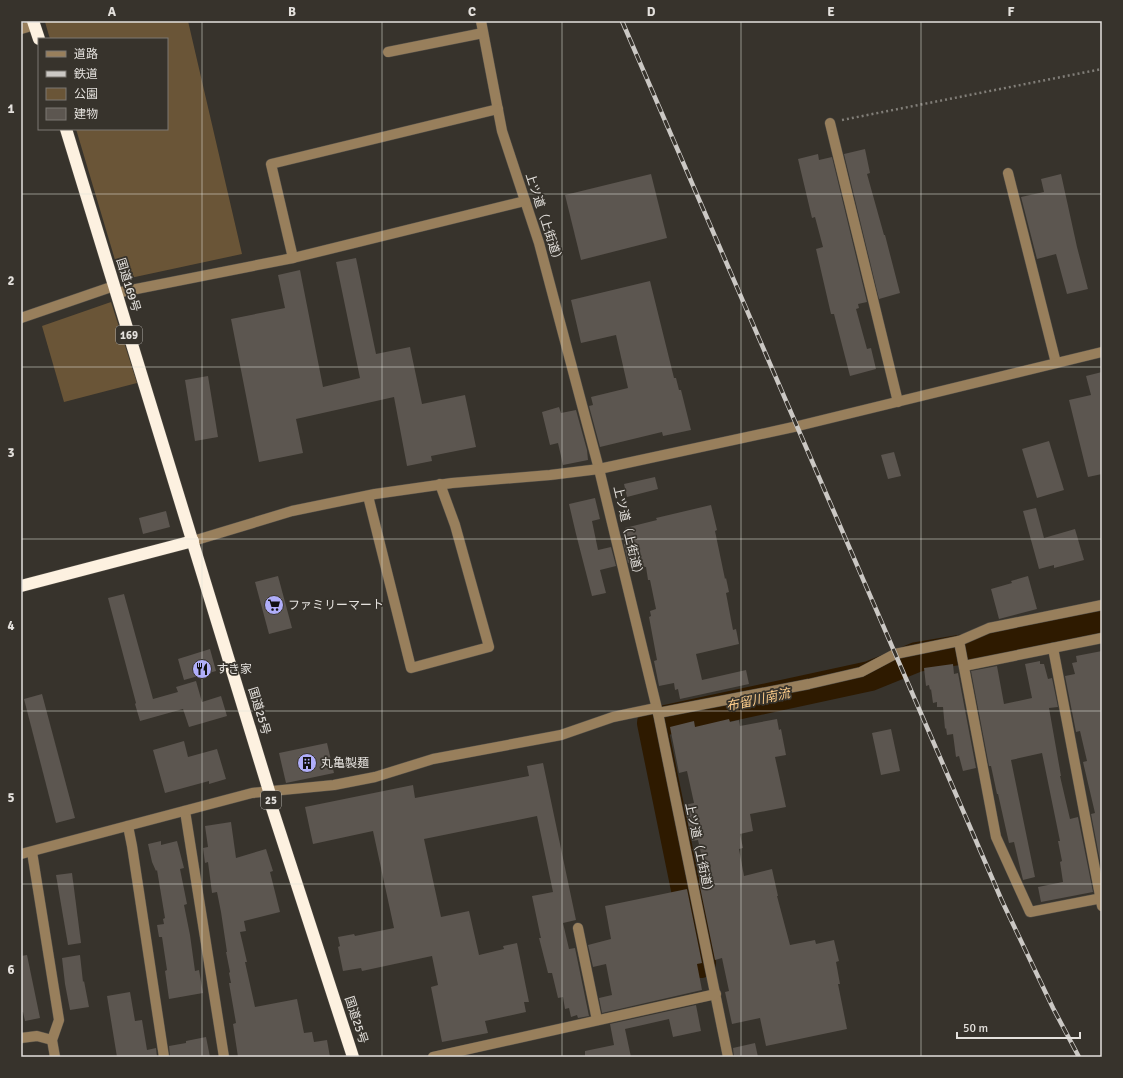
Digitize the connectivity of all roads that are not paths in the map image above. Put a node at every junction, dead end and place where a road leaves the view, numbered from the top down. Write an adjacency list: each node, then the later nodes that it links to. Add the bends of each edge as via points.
1 (481, 21): 4 (street, 上ツ道（上街道）)
2 (34, 23): 3 (street); 5 (highway)
3 (21, 29)
4 (483, 33): 6 (street); 7 (street, 上ツ道（上街道）)
5 (39, 38)
6 (388, 52)
7 (498, 109): 11 (street, 上ツ道（上街道）, via 502,131); 12 (street, via 271,164)
8 (830, 123): 17 (street)
9 (66, 130): 13 (highway, 国道169号 / 169)
10 (1008, 172): 16 (street)
11 (525, 201): 12 (street); 18 (street, 上ツ道（上街道）, via 539,243)
12 (293, 258): 13 (street)
13 (115, 290): 14 (street); 21 (highway, 国道169号 / 169)
14 (21, 318)
15 (1102, 352): 16 (street)
16 (1056, 363): 17 (street)
17 (898, 402): 18 (street)
18 (599, 469): 19 (street); 28 (street, 上ツ道（上街道）)
19 (440, 484): 20 (street); 20 (street, via 455,525 489,647 411,668)
20 (368, 496): 21 (street, via 292,511)
21 (193, 542): 22 (highway); 29 (highway, 国道25号 / 25)
22 (21, 586)
23 (1102, 605): 25 (street, via 989,628)
24 (1102, 638): 26 (street)
25 (959, 641): 27 (street); 28 (street, via 896,654 861,672 808,684)
26 (1054, 648): 27 (street); 34 (street)
27 (964, 666): 34 (street, via 996,837 1030,912)
28 (657, 710): 29 (street, via 613,717 560,735 433,759 376,777 334,785); 36 (street, 上ツ道（上街道）)
29 (269, 791): 30 (street); 43 (highway, 国道25号 / 25, via 272,808)
30 (185, 811): 31 (street); 42 (street)
31 (128, 826): 32 (street); 41 (street)
32 (32, 852): 33 (street); 39 (street, via 59,1020)
33 (21, 854)
34 (1101, 901)
35 (578, 928): 37 (street)
36 (716, 994): 37 (street); 45 (street, 上ツ道（上街道）)
37 (597, 1020): 44 (street)
38 (21, 1038): 39 (street, via 37,1036)
39 (52, 1040): 40 (street)
40 (55, 1057)
41 (164, 1057)
42 (224, 1057)
43 (353, 1057)
44 (433, 1057)
45 (728, 1057)

